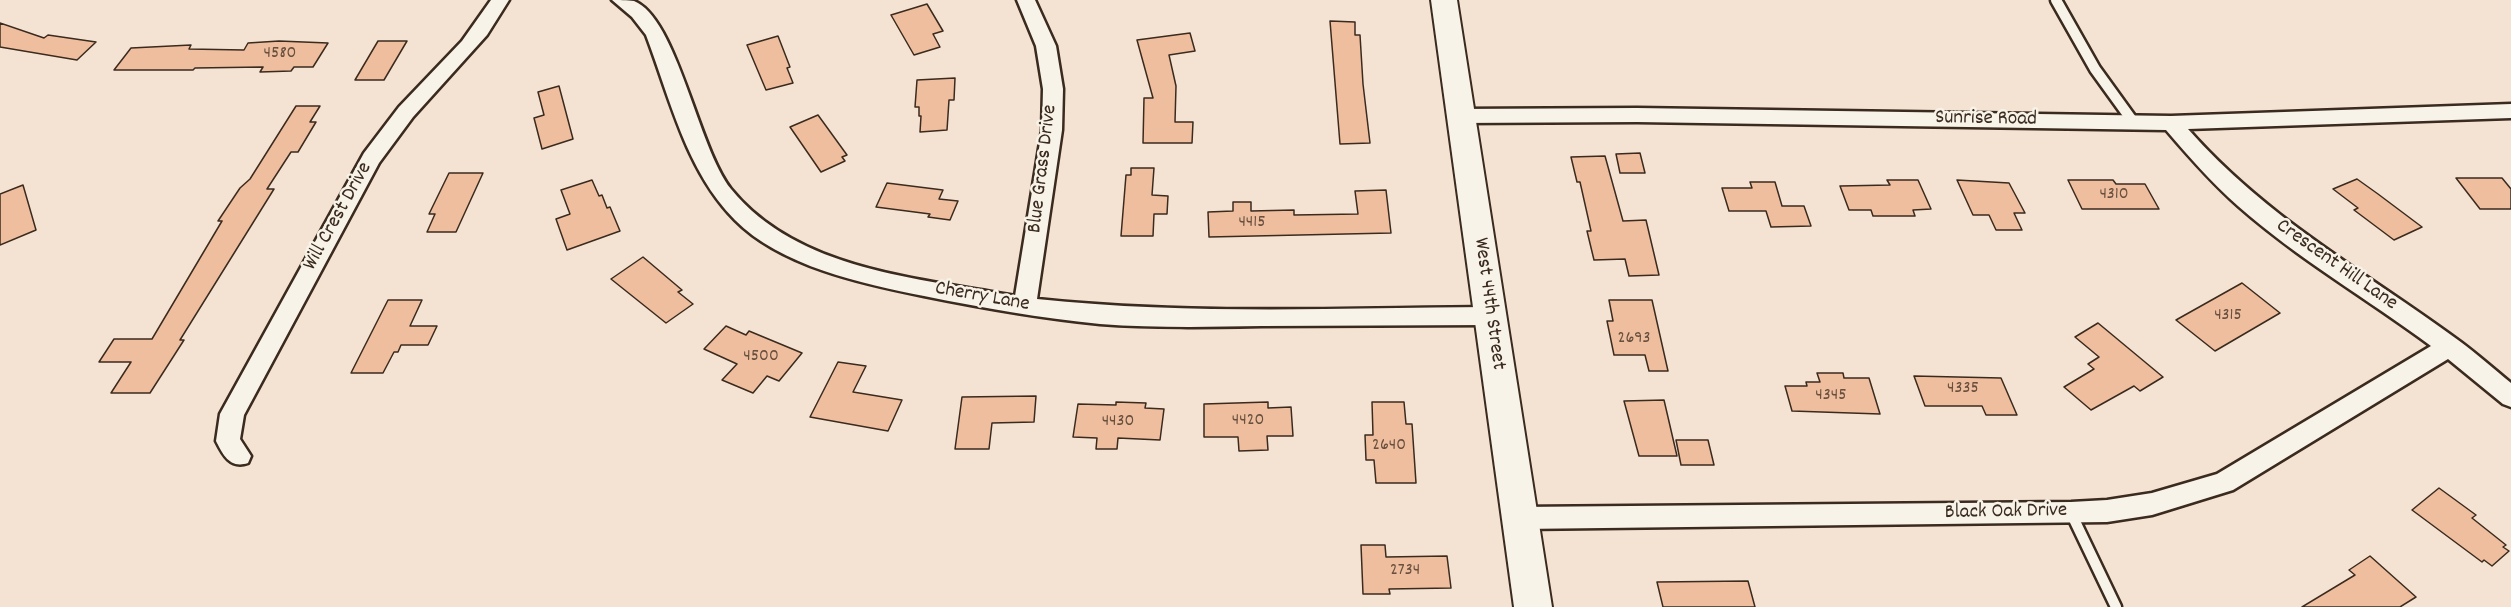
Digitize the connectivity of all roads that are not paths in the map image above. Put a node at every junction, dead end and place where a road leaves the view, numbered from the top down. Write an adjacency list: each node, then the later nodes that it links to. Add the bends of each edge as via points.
1 (500, 0): 14 (street, Will Crest Drive, via 463,53 396,124 358,180 232,414 228,441)
2 (621, 0): 10 (street, Cherry Lane, via 639,13 655,33 714,181 756,226 801,253 845,271)
3 (1026, 0): 10 (street, Blue Grass Drive, via 1046,46 1053,90 1052,130)
4 (1444, 0): 7 (street, West 44th Street)
5 (2056, 0): 8 (lane, via 2095,69)
6 (2511, 111): 9 (street, Sunrise Road)
7 (1460, 116): 8 (street, Sunrise Road); 11 (street, West 44th Street)
8 (2134, 123): 9 (street, Sunrise Road)
9 (2171, 123): 12 (street, Crescent Hill Lane, via 2225,181 2276,224)
10 (1025, 307): 11 (street, Cherry Lane, via 1169,318)
11 (1489, 316): 16 (street, West 44th Street)
12 (2450, 346): 13 (street, Crescent Hill Lane); 15 (street, Black Oak Drive, via 2224,482 2152,504)
13 (2511, 397)
14 (239, 456)
15 (2071, 513): 16 (street, Black Oak Drive); 18 (lane)
16 (1520, 518): 17 (street, West 44th Street)
17 (1533, 607)
18 (2116, 607)

